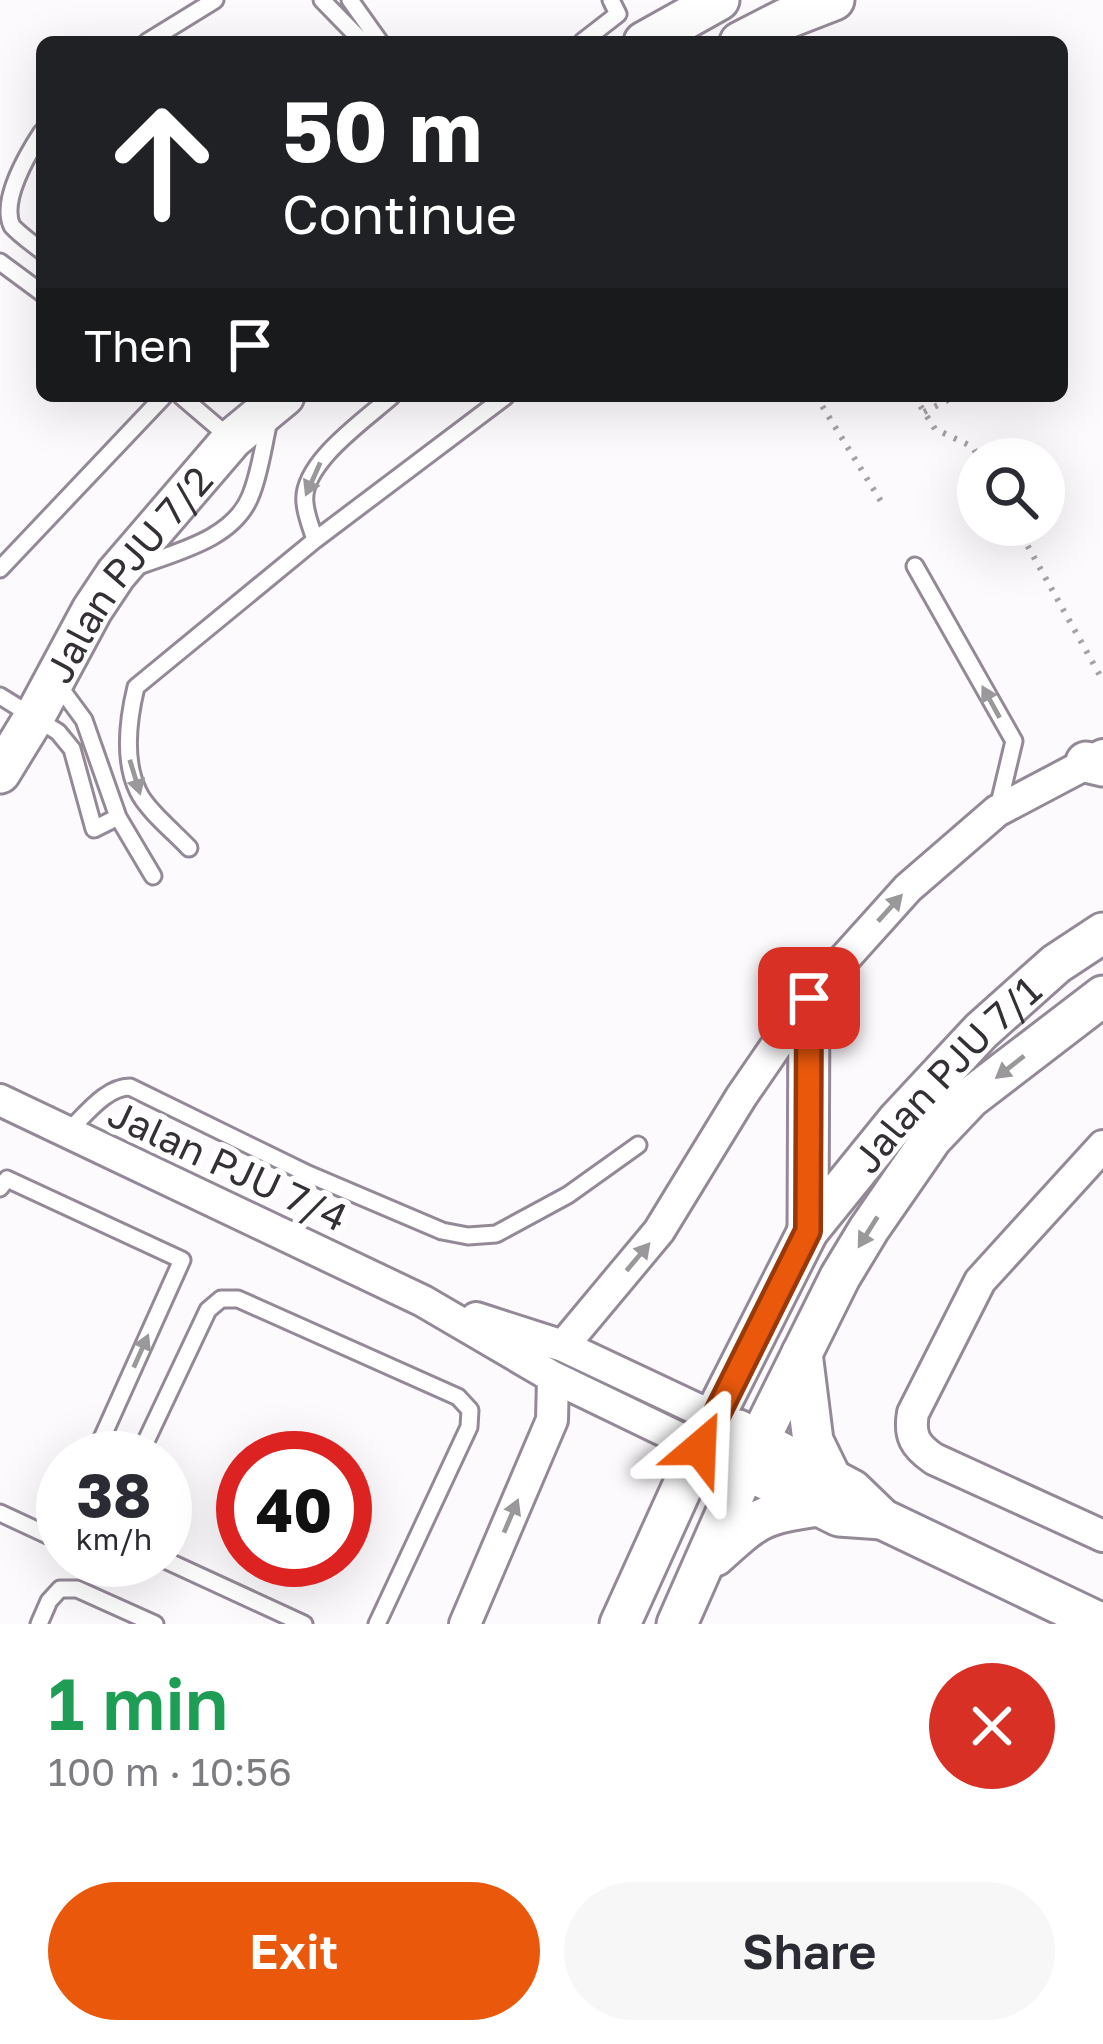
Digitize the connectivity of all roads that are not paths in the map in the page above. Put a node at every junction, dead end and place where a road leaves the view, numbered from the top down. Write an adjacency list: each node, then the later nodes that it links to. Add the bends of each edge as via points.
1 (214, 0): 8 (lane)
2 (322, 0): 9 (lane)
3 (350, 0): 10 (lane)
4 (611, 0): 11 (lane, via 619,14)
5 (834, 0): 13 (street)
6 (710, 2): 7 (street); 12 (street)
7 (660, 28)
8 (157, 36)
9 (357, 36)
10 (376, 36)
11 (590, 36)
12 (725, 36)
13 (752, 36)
14 (36, 142): 15 (lane, via 2,208)
15 (36, 245)
16 (0, 262): 17 (lane)
17 (36, 289)
18 (158, 402): 27 (lane)
19 (189, 402): 24 (lane)
20 (277, 402): 24 (street, Jalan PJU 7/2)
21 (278, 402): 28 (lane, via 250,500 235,520 212,538)
22 (385, 402): 25 (lane, one-way to 25, via 316,466 304,501)
23 (498, 402): 25 (lane)
24 (232, 439): 28 (street, Jalan PJU 7/2)
25 (315, 540): 36 (lane, one-way to 36, via 136,687 128,761 139,795)
26 (915, 566): 34 (lane, one-way to 26, via 1014,742)
27 (0, 569)
28 (116, 574): 29 (street, Jalan PJU 7/2)
29 (55, 680): 31 (street, Jalan PJU 7/2); 35 (lane, via 84,720)
30 (0, 696): 31 (lane)
31 (35, 716): 33 (street, Jalan PJU 7/2); 35 (lane, via 72,749 94,830)
32 (1098, 761): 34 (street)
33 (0, 773)
34 (997, 811): 40 (street, one-way to 34, via 908,888)
35 (118, 817): 37 (lane)
36 (189, 848)
37 (152, 876)
38 (1103, 933): 46 (street, Jalan PJU 7/1, via 981,1031)
39 (1103, 996): 49 (street, Jalan PJU 7/1, one-way to 49, via 970,1098 932,1138 869,1228)
40 (809, 998): 46 (street); 48 (street, one-way to 40, via 659,1231)
41 (0, 1100): 42 (street, Jalan PJU 7/4)
42 (67, 1132): 43 (lane, via 109,1093 130,1087 308,1174 468,1236 496,1234); 47 (street, Jalan PJU 7/4)
43 (638, 1145)
44 (1098, 1159): 58 (street, via 980,1281 910,1428 934,1459)
45 (0, 1188): 51 (lane, one-way to 45, via 182,1260 7,1179)
46 (808, 1231): 53 (street, Jalan PJU 7/1)
47 (423, 1301): 48 (street, Jalan PJU 7/4); 50 (street, Jalan PJU 7/4)
48 (563, 1346): 53 (street, Jalan PJU 7/4)
49 (802, 1352): 54 (street, Jalan PJU 7/1); 55 (street)
50 (554, 1378): 53 (street, Jalan PJU 7/4); 65 (street, one-way to 50, via 552,1420)
51 (104, 1431)
52 (151, 1431): 64 (lane, via 208,1310 230,1297 458,1397 470,1410 469,1427)
53 (707, 1432): 54 (street); 66 (street, Jalan PJU 7/1)
54 (752, 1454): 55 (street); 59 (street, Jalan PJU 7/1)
55 (825, 1493): 59 (street, via 754,1520); 68 (street, via 839,1516 882,1519)
56 (0, 1514): 57 (lane)
57 (36, 1530)
58 (1103, 1536)
59 (702, 1568): 67 (street, Jalan PJU 7/1)
60 (192, 1572): 63 (lane)
61 (39, 1624): 62 (lane, via 60,1589 77,1589)
62 (154, 1624)
63 (304, 1624)
64 (377, 1624)
65 (465, 1624)
66 (620, 1624)
67 (676, 1624)
68 (1102, 1624)

